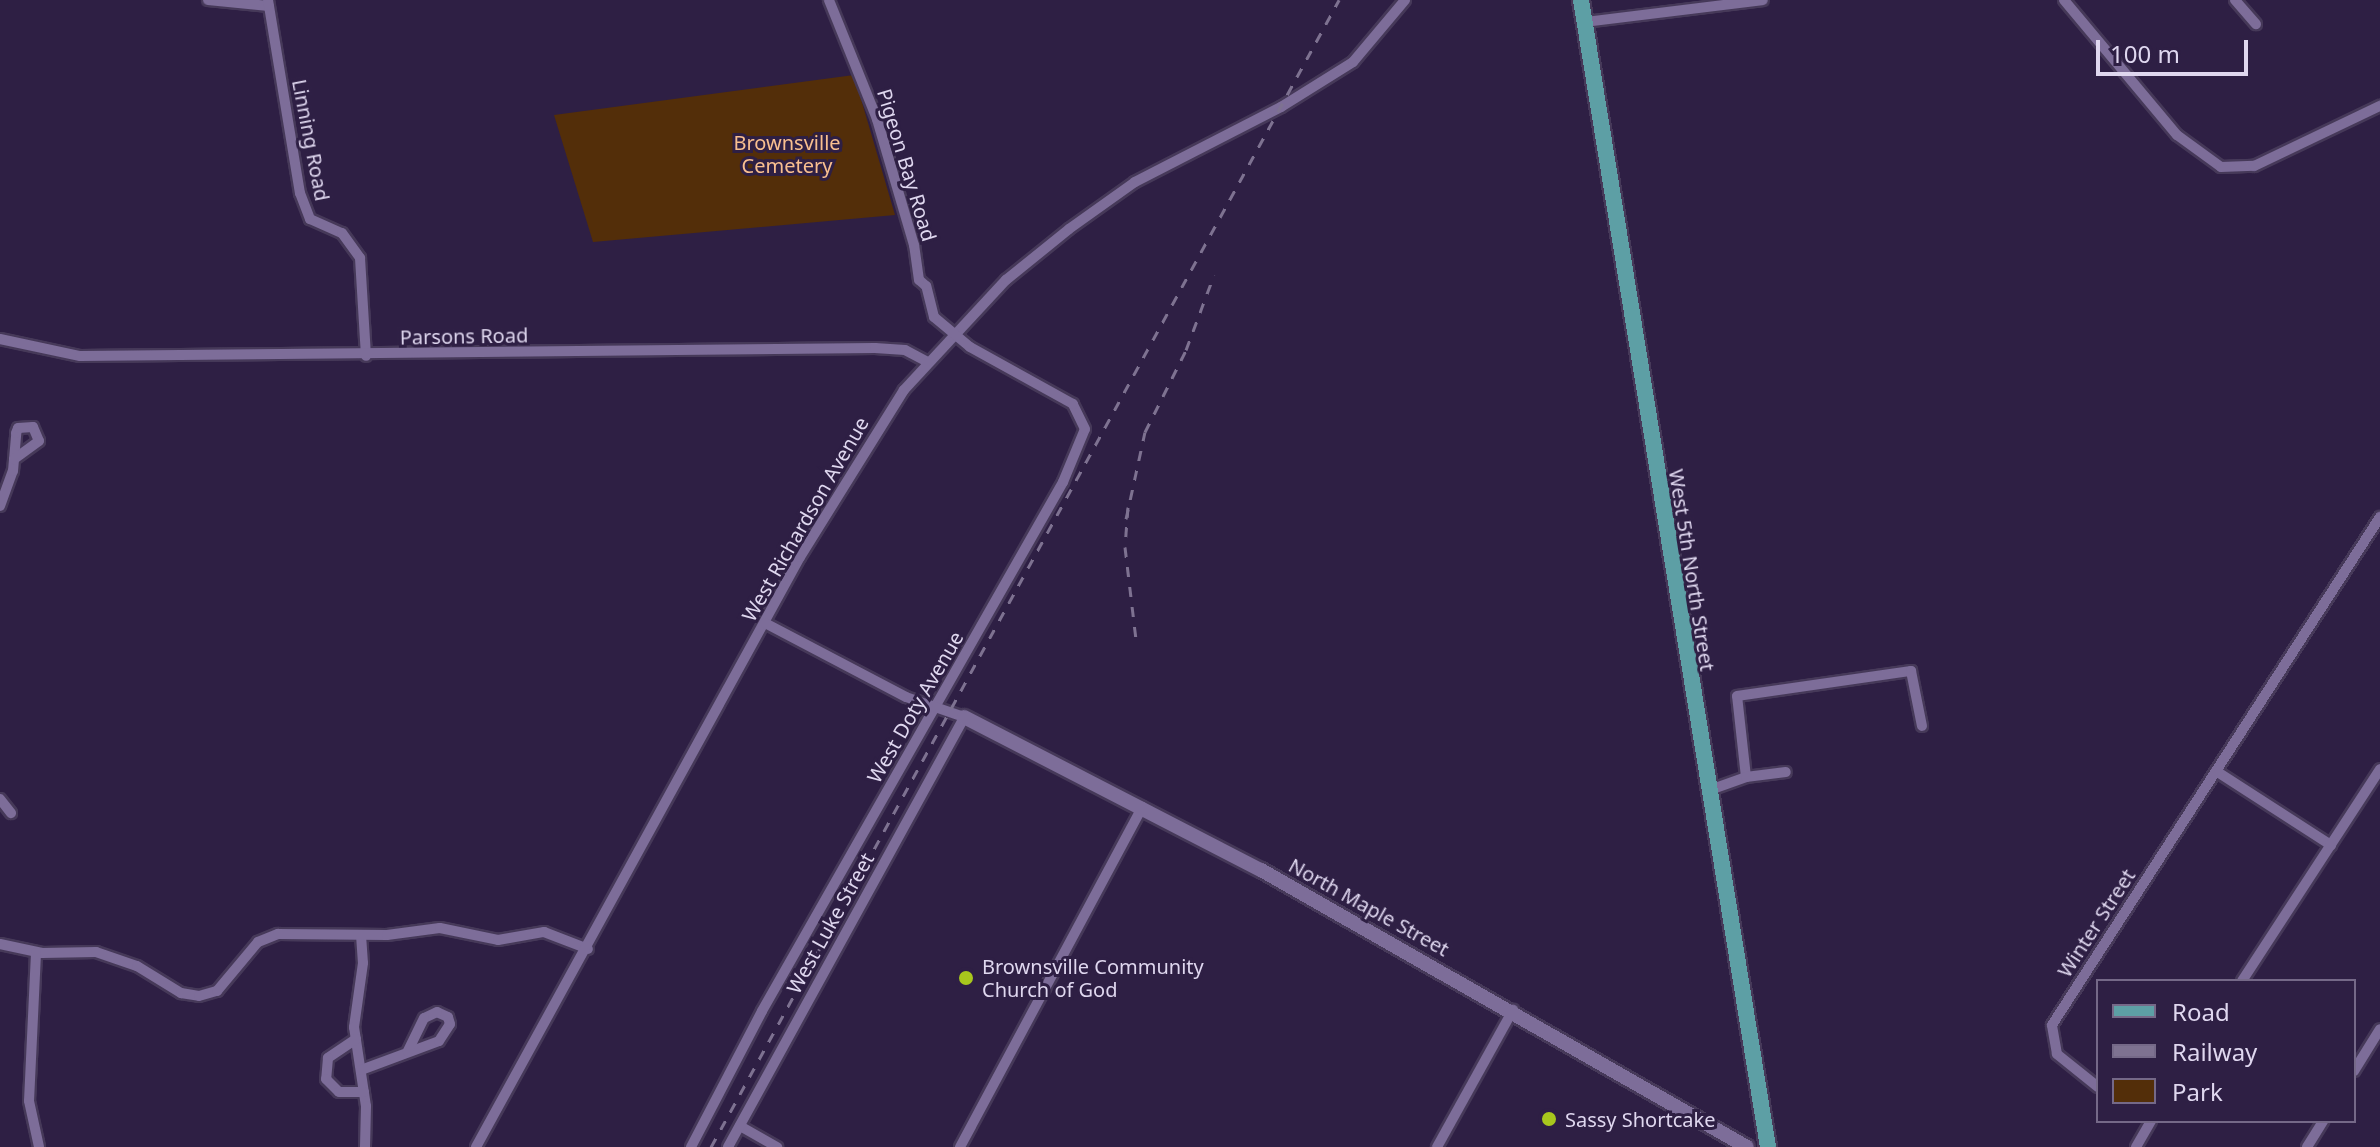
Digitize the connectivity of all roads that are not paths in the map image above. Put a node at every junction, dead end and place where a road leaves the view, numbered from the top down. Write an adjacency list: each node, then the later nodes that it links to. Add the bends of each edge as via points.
1 (208, 0): 8 (street)
2 (829, 0): 12 (street, Pigeon Bay Road, via 877,119 919,280 926,286 934,317)
3 (1405, 0): 12 (street, West Richardson Avenue, via 1353,62 1102,204 1006,280)
4 (1581, 0): 9 (main road, West 5th North Street)
5 (1763, 0): 9 (street)
6 (2064, 0): 11 (street, via 2177,135 2220,173 2254,166)
7 (2235, 0): 10 (street)
8 (268, 3): 14 (street, Linning Road, via 305,212 322,227 342,233 364,269)
9 (1585, 22): 27 (main road, West 5th North Street)
10 (2256, 24)
11 (2380, 106)
12 (952, 335): 15 (street, West Richardson Avenue); 20 (street, West Doty Avenue, via 1073,404 1085,429 1063,482)
13 (0, 339): 14 (street, Parsons Road, via 80,356)
14 (366, 356): 15 (street, Parsons Road, via 875,348 905,350)
15 (928, 362): 19 (street, West Richardson Avenue, via 855,463)
16 (14, 459): 17 (street)
17 (0, 506)
18 (2380, 517): 24 (street, Winter Street)
19 (765, 623): 20 (street); 34 (street, West Richardson Avenue)
20 (936, 709): 21 (street); 51 (street, West Doty Avenue, via 762,1011)
21 (964, 717): 29 (street, North Maple Street); 47 (street, West Luke Street)
22 (1922, 726): 26 (street, via 1911,671 1737,696)
23 (2380, 769): 31 (street)
24 (2216, 771): 31 (street); 43 (street, Winter Street, via 2052,1025 2057,1054)
25 (1786, 772): 26 (street)
26 (1746, 777): 27 (street)
27 (1707, 791): 57 (main road, West 5th North Street)
28 (0, 799): 30 (street)
29 (1142, 807): 37 (street, North Maple Street); 54 (street)
30 (11, 813)
31 (2331, 845): 36 (street)
32 (361, 935): 34 (street, via 440,928 498,940 544,932); 35 (street, via 278,934 258,942 217,991 199,996 181,993 137,966 96,952); 39 (street)
33 (0, 944): 35 (street)
34 (588, 949): 50 (street, West Richardson Avenue)
35 (36, 953): 48 (street, via 29,1101)
36 (2243, 979)
37 (1513, 1010): 55 (street); 56 (street, North Maple Street)
38 (2380, 1029): 41 (street)
39 (356, 1039): 42 (street); 44 (street, via 328,1058 326,1079 339,1092)
40 (408, 1051): 40 (street, via 444,1038 448,1017 437,1012 424,1018); 42 (street)
41 (2356, 1068)
42 (361, 1070): 44 (street)
43 (2096, 1085)
44 (364, 1092): 49 (street)
45 (2148, 1123): 58 (street)
46 (2322, 1123): 59 (street)
47 (740, 1126): 52 (street, West Luke Street); 53 (street)
48 (39, 1147)
49 (365, 1147)
50 (476, 1147)
51 (691, 1147)
52 (728, 1147)
53 (777, 1147)
54 (960, 1147)
55 (1437, 1147)
56 (1747, 1147)
57 (1768, 1147)
58 (2136, 1147)
59 (2307, 1147)

